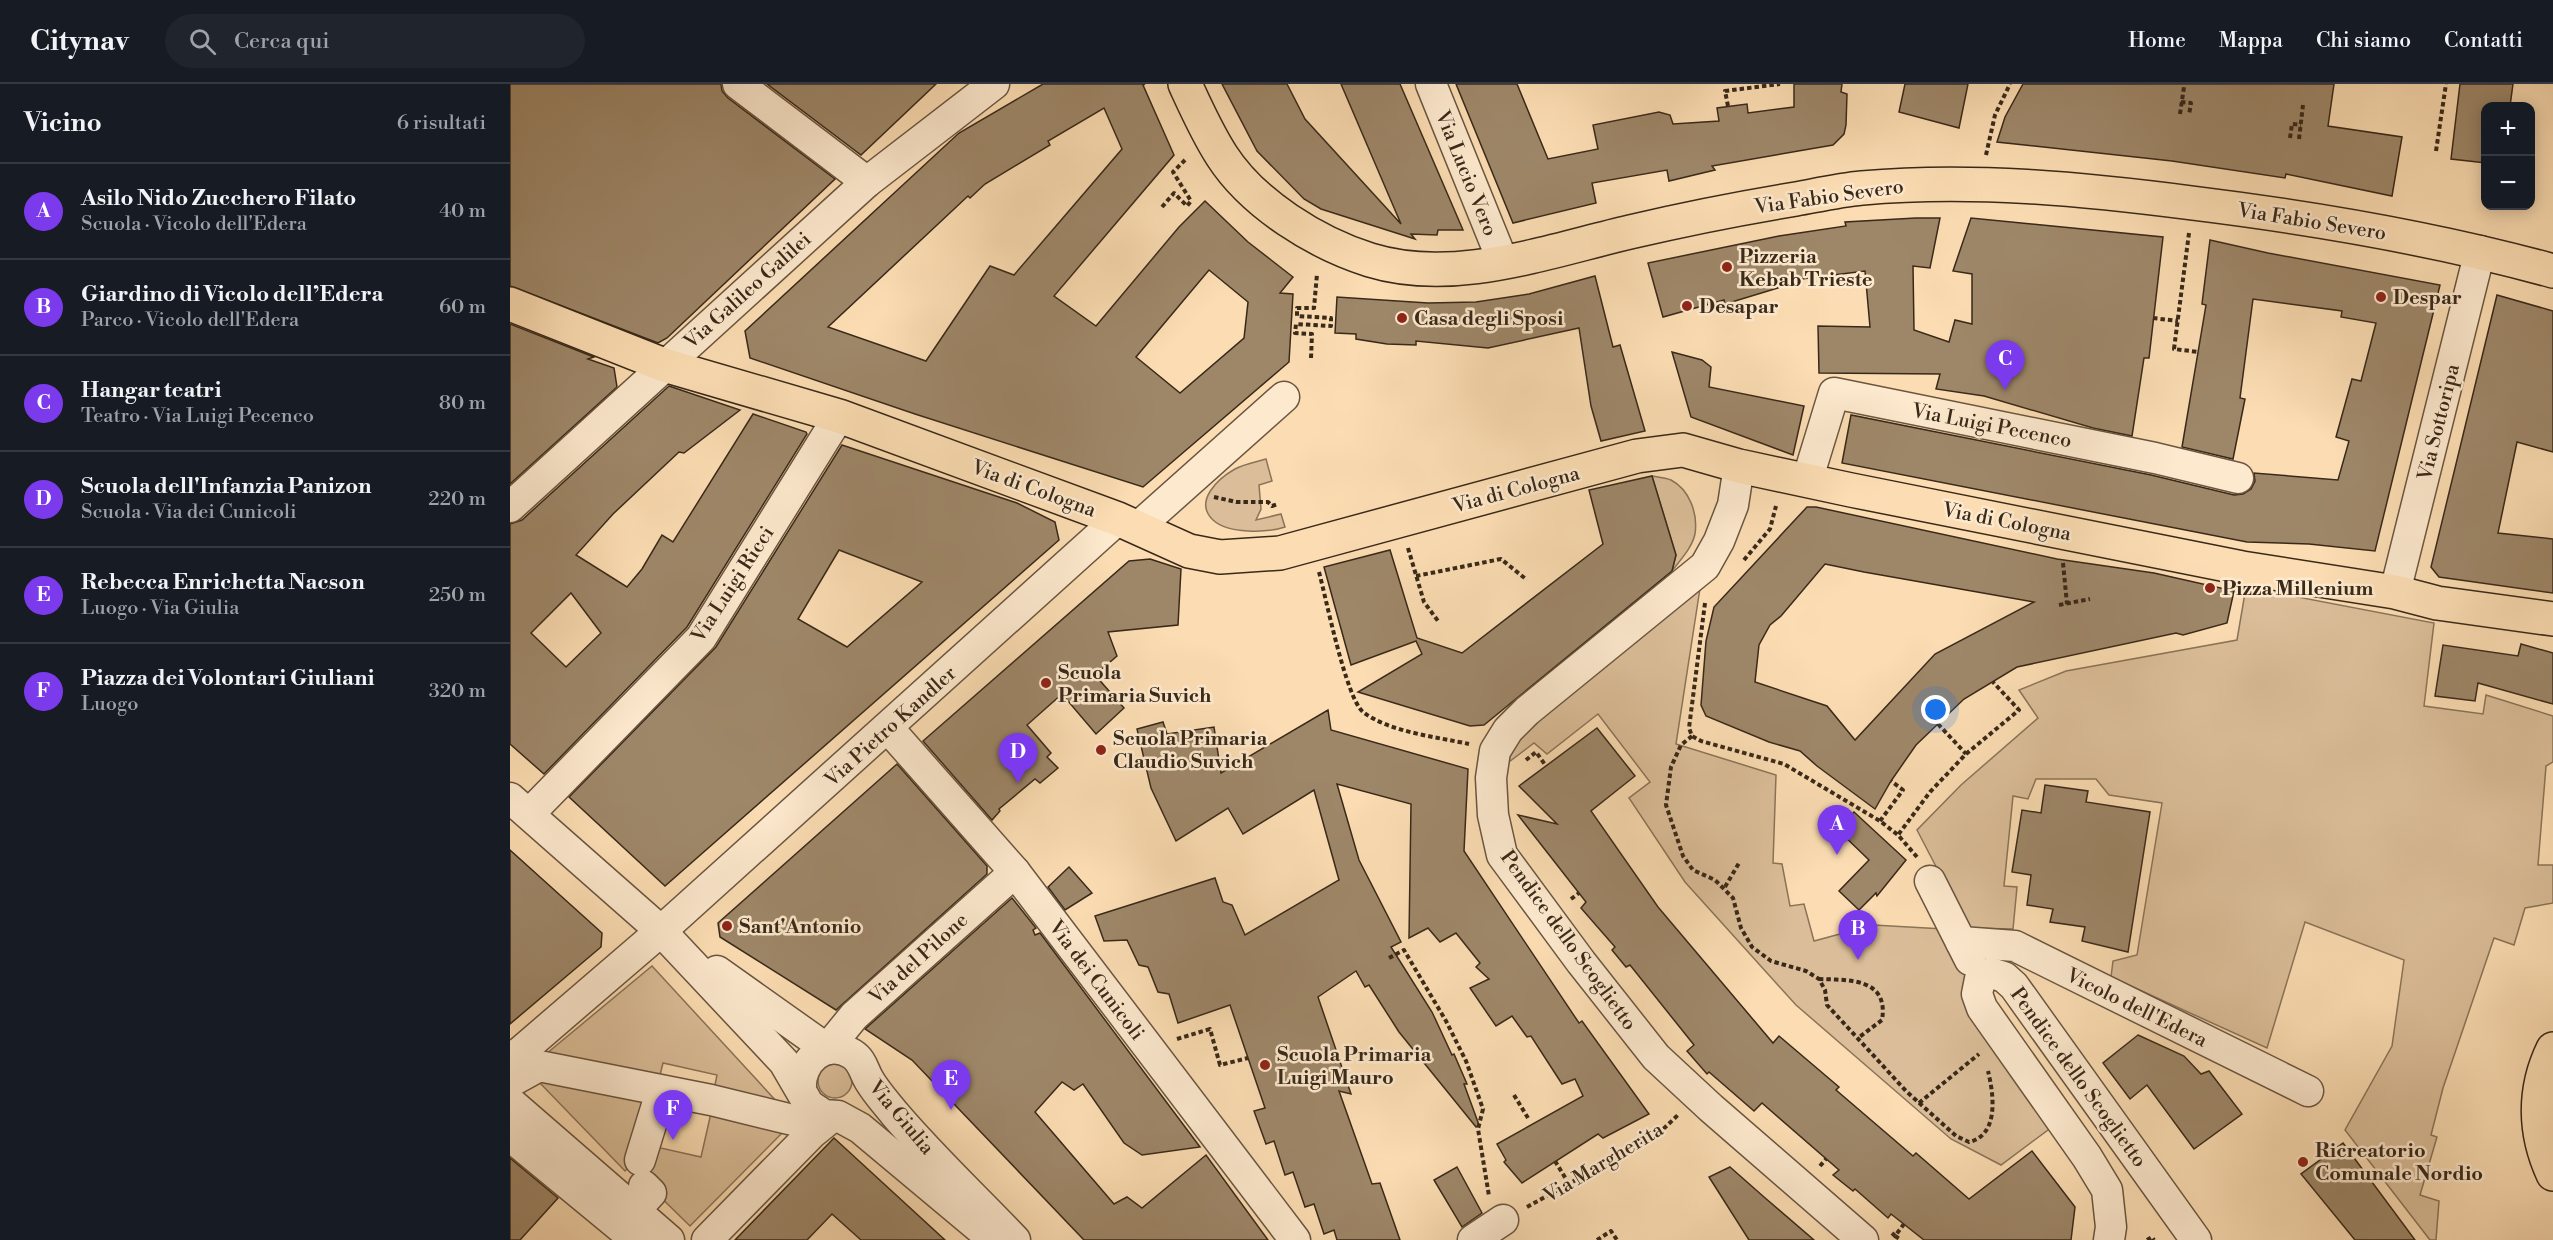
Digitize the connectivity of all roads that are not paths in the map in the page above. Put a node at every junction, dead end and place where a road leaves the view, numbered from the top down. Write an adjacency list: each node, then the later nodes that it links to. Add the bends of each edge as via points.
1 (738, 84): 5 (street)
2 (994, 84): 5 (street, Via Galileo Galilei)
3 (1185, 84): 7 (main road, Via Fabio Severo, via 1223,157 1242,182 1282,217 1321,239 1370,260 1418,269)
4 (1431, 84): 7 (street, Via Lucio Vero)
5 (867, 182): 10 (street, Via Galileo Galilei)
6 (2480, 251): 7 (main road, Via Fabio Severo, via 2272,213 2145,196 1920,183 1751,206); 8 (main road, Via Fabio Severo); 18 (street, Via Sottoripa)
7 (1503, 262)
8 (2553, 271)
9 (510, 304): 10 (main road, Via di Cologna)
10 (664, 365): 12 (main road, Via di Cologna); 16 (street, Via Galileo Galilei)
11 (1284, 397): 17 (street, Via Pietro Kandler)
12 (838, 416): 17 (main road, Via di Cologna); 21 (street, Via Luigi Ricci, via 701,638)
13 (1739, 466): 15 (main road, Via di Cologna); 17 (main road, Via di Cologna, via 1683,450 1658,452 1280,553 1246,557 1189,551); 48 (street, Pendice dello Scoglietto, via 1733,505 1705,566 1508,730 1495,751 1491,778 1493,815 1502,855 1656,1057)
14 (2238, 478): 15 (street, Via Luigi Pecenco, via 1834,393)
15 (1807, 481): 18 (main road, Via di Cologna, via 2242,568)
16 (510, 507)
17 (1128, 523): 20 (street, Via Pietro Kandler)
18 (2395, 592): 19 (main road, Via di Cologna, via 2437,603)
19 (2553, 619)
20 (888, 728): 22 (street, Via dei Cunicoli); 24 (street, Via Pietro Kandler)
21 (519, 806): 24 (street, Via Giulia)
22 (1015, 872): 27 (street, Via del Pilone, via 854,1016); 47 (street, Via dei Cunicoli)
23 (1930, 881): 25 (street)
24 (661, 932): 27 (street, Via Giulia); 29 (street, Via Pietro Kandler); 32 (street, Via Giulia, via 784,1062)
25 (1961, 942): 26 (street); 33 (street, Vicolo dell'Edera, via 2015,946)
26 (1980, 979): 49 (street, Pendice dello Scoglietto, via 1977,994 1982,1008 2107,1190); 50 (street, Pendice dello Scoglietto, via 1992,974 2004,977 2014,986)
27 (827, 1049): 30 (street, Via Giulia, via 838,1049 858,1058); 32 (street, via 817,1053 803,1068)
28 (2553, 1049): 34 (main road)
29 (510, 1057)
30 (868, 1078): 37 (street, via 868,1089 857,1108); 46 (street, Via Giulia, via 901,1121)
31 (510, 1082): 35 (street, via 539,1059)
32 (801, 1089): 37 (street, Via Giulia, via 816,1111)
33 (2308, 1091)
34 (2546, 1091): 40 (main road, via 2539,1132)
35 (661, 1092): 38 (street); 41 (street)
36 (510, 1101): 41 (street)
37 (836, 1116): 44 (street, via 812,1132); 45 (street, Via Giulia, via 860,1128)
38 (801, 1122)
39 (510, 1136): 42 (street)
40 (2553, 1174)
41 (640, 1185): 43 (street)
42 (636, 1240)
43 (669, 1240)
44 (707, 1240)
45 (994, 1240)
46 (1015, 1240)
47 (1295, 1240)
48 (1863, 1240)
49 (2109, 1240)
50 (2196, 1240)

